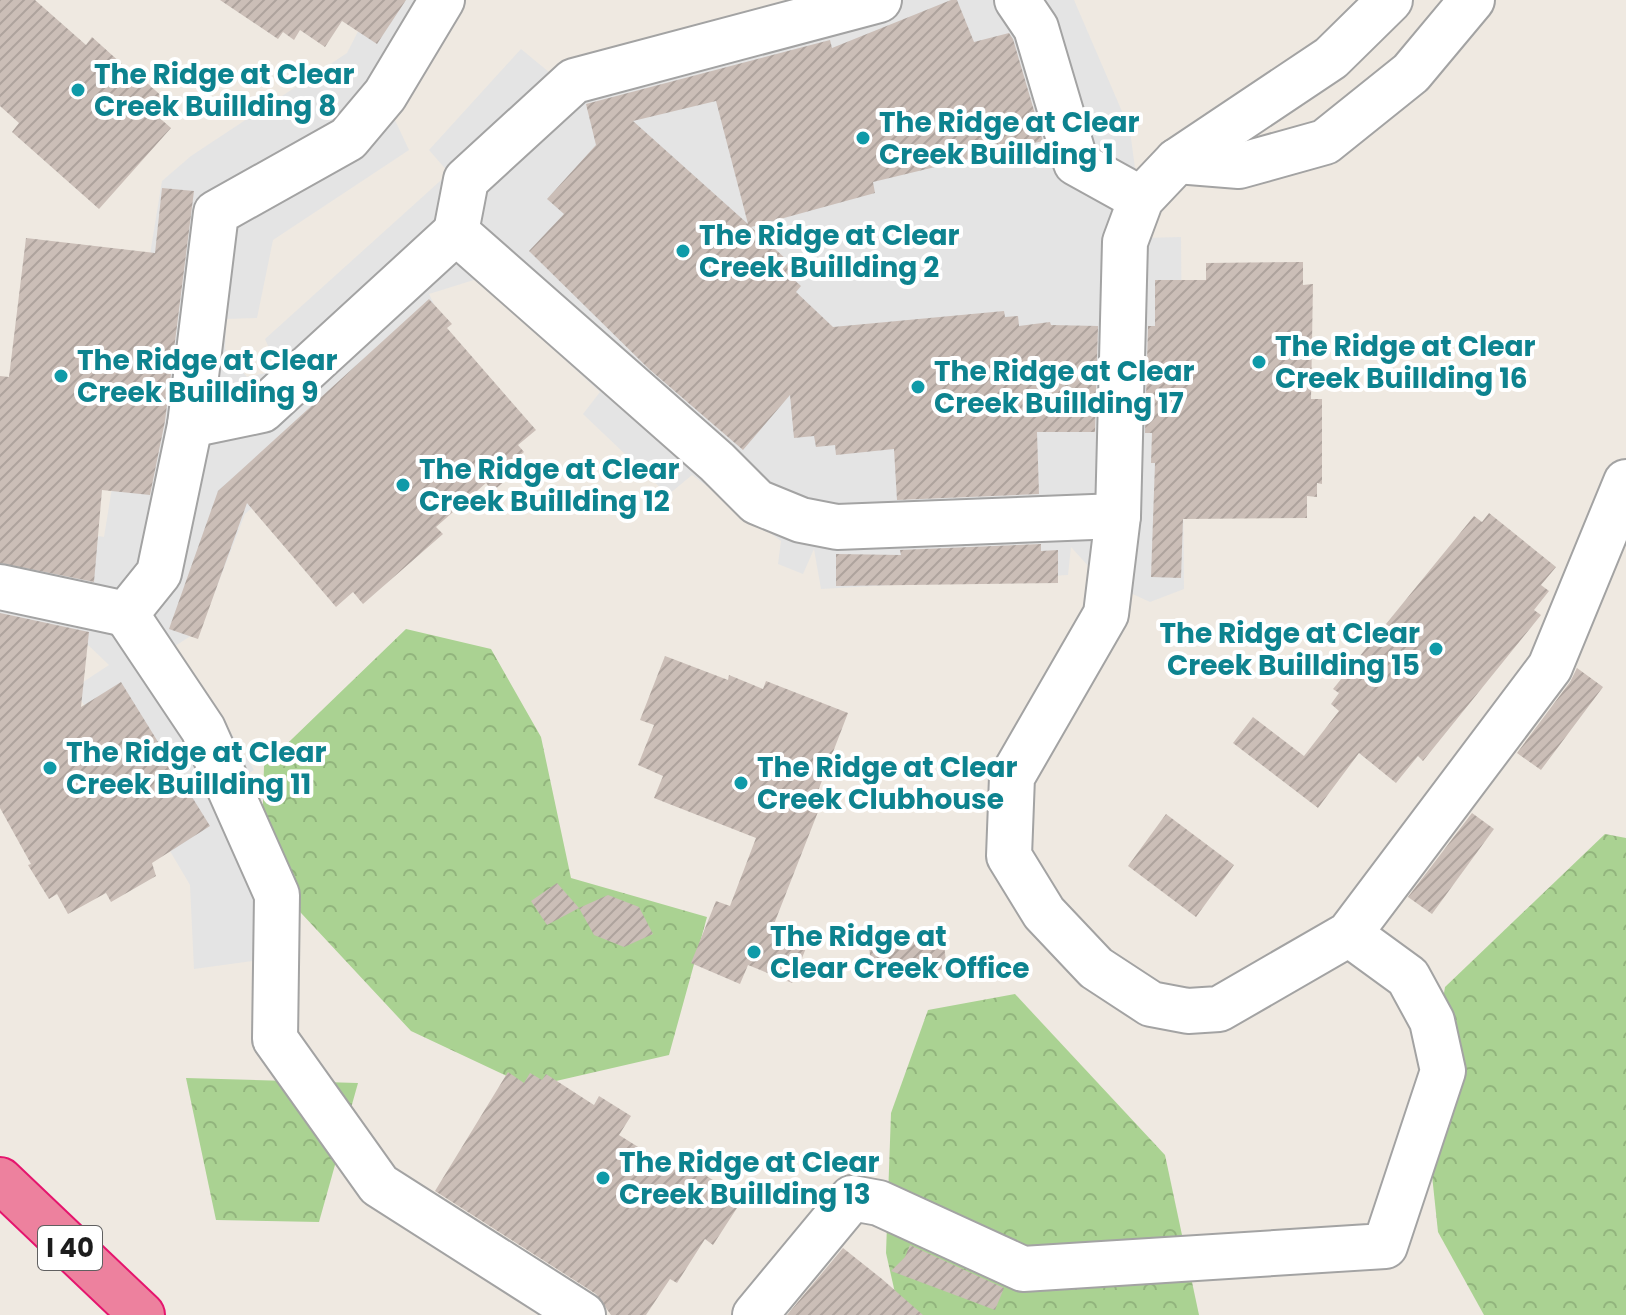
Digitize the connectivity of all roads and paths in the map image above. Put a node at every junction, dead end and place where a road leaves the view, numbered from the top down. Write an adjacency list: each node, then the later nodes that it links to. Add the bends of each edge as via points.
1 (442, 0): 9 (street, via 385,95 348,139 216,213)
2 (879, 0): 8 (street, via 574,81 466,180)
3 (1017, 0): 7 (street, via 1036,28 1076,163)
4 (1390, 0): 6 (street, via 1331,58)
5 (1472, 0): 6 (street, via 1411,73 1325,142 1239,166)
6 (1177, 161): 7 (street)
7 (1141, 199): 11 (street, via 1125,242)
8 (456, 232): 9 (street, via 262,410); 11 (street, via 757,502 801,520 837,527)
9 (190, 425): 13 (street, via 159,573)
10 (1626, 482): 14 (street, via 1550,667)
11 (1118, 516): 14 (street, via 1106,614 1012,777 1009,856 1044,913 1096,968 1151,1004 1188,1011 1219,1009)
12 (0, 587): 13 (street)
13 (126, 614): 17 (street, via 203,729 277,895 275,1039 379,1185)
14 (1349, 934): 18 (street, via 1408,977 1432,1021 1443,1071 1385,1246 1023,1269 879,1203 852,1198)
15 (0, 1180): 16 (highway, I 40)
16 (142, 1315)
17 (583, 1315)
18 (755, 1315)

